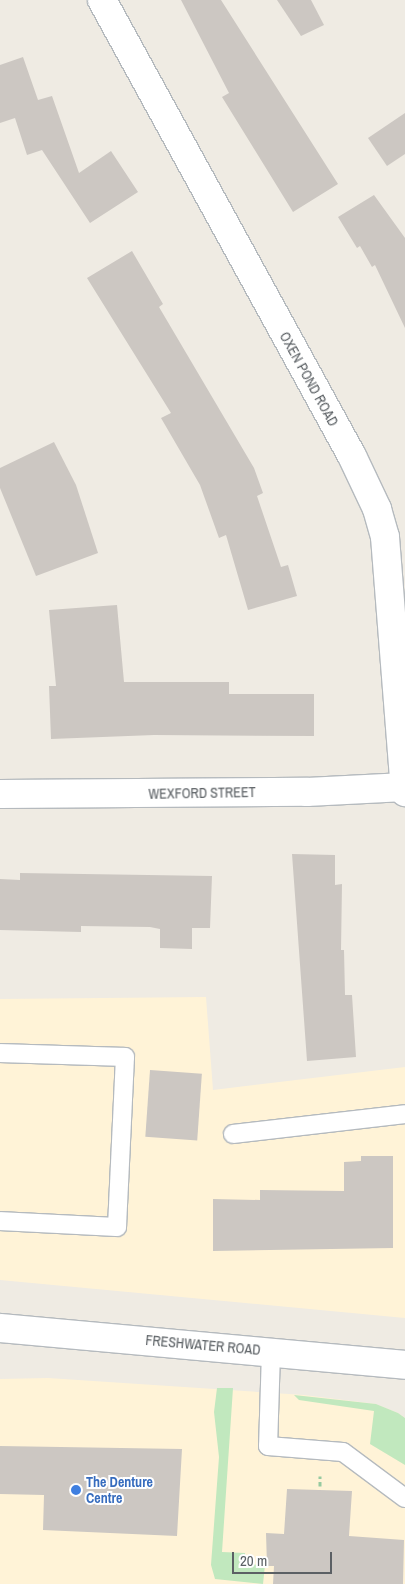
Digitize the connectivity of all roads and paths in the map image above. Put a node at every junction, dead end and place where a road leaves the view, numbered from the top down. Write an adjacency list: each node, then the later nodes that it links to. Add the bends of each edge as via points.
1 (102, 0): 2 (street, OXEN POND ROAD)
2 (395, 533): 3 (street, OXEN POND ROAD)
3 (404, 787): 4 (street, OXEN POND ROAD); 5 (street, WEXFORD STREET, via 307,792)
4 (405, 792)
5 (0, 794)
6 (0, 1053): 9 (lane, via 125,1057 118,1227)
7 (405, 1114): 8 (lane)
8 (233, 1134)
9 (0, 1221)
10 (0, 1328): 11 (street, FRESHWATER ROAD)
11 (271, 1352): 12 (street, FRESHWATER ROAD); 13 (lane, via 268,1446 343,1452)
12 (405, 1365)
13 (405, 1498)

